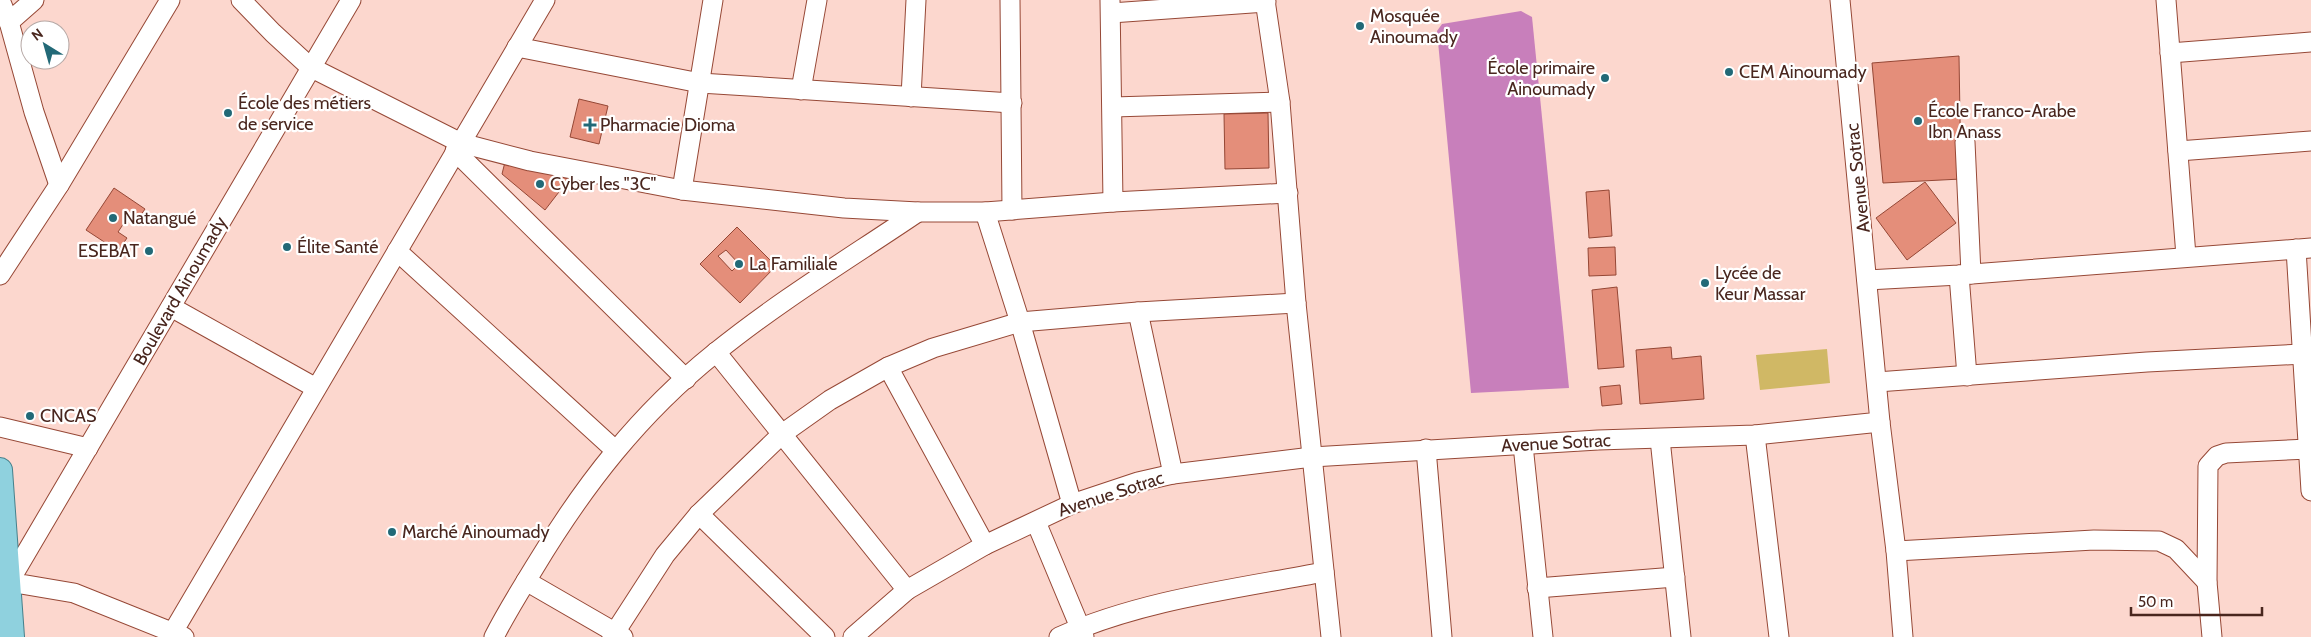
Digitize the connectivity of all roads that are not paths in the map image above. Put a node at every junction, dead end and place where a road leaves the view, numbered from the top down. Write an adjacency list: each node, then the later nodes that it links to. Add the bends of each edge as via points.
1 (0, 0): 15 (street)
2 (34, 0): 15 (street)
3 (170, 0): 30 (street)
4 (241, 0): 19 (street)
5 (351, 0): 19 (street, Boulevard Ainoumady)
6 (544, 0): 17 (street)
7 (713, 0): 20 (street)
8 (817, 0): 21 (street)
9 (916, 0): 22 (street)
10 (1010, 0): 24 (street)
11 (1840, 0): 42 (street, Avenue Sotrac)
12 (2166, 0): 18 (street)
13 (1266, 1): 14 (street); 23 (street)
14 (1110, 7): 25 (street)
15 (9, 22): 30 (street, via 34,112)
16 (2311, 42): 18 (street)
17 (517, 47): 20 (street); 28 (street)
18 (2170, 53): 29 (street)
19 (310, 66): 28 (street); 44 (street, Boulevard Ainoumady)
20 (700, 83): 21 (street); 31 (street)
21 (801, 90): 22 (street)
22 (910, 97): 24 (street)
23 (1280, 102): 25 (street); 32 (street)
24 (1012, 104): 34 (street)
25 (1113, 107): 33 (street)
26 (2311, 141): 29 (street)
27 (1965, 142): 40 (street)
28 (458, 147): 31 (street); 38 (street); 51 (street)
29 (2178, 151): 39 (street)
30 (60, 185): 41 (street)
31 (682, 190): 35 (street, via 844,208)
32 (1288, 192): 33 (street); 43 (street)
33 (1113, 202): 34 (street)
34 (1012, 210): 36 (street)
35 (918, 212): 36 (street); 47 (street)
36 (984, 212): 46 (street)
37 (2303, 248): 39 (street); 48 (street)
38 (397, 251): 53 (street); 63 (street)
39 (2186, 256): 40 (street)
40 (1965, 274): 42 (street); 50 (street)
41 (0, 275)
42 (1867, 280): 52 (street, Avenue Sotrac)
43 (1296, 303): 45 (street); 64 (street)
44 (171, 307): 53 (street); 60 (street, Boulevard Ainoumady)
45 (1138, 312): 46 (street); 66 (street)
46 (1020, 322): 49 (street, via 934,348); 68 (street)
47 (716, 352): 51 (street); 56 (street)
48 (2303, 354): 50 (street); 62 (street)
49 (888, 367): 56 (street, via 830,400); 71 (street)
50 (1967, 376): 52 (street)
51 (686, 378): 63 (street)
52 (1878, 382): 54 (street, Avenue Sotrac)
53 (316, 388): 81 (street)
54 (1880, 422): 57 (street, Avenue Sotrac); 72 (street)
55 (0, 427): 60 (street)
56 (782, 434): 69 (street); 79 (street)
57 (1755, 436): 58 (street, Avenue Sotrac); 92 (street)
58 (1660, 439): 59 (street, Avenue Sotrac); 74 (street)
59 (1523, 445): 61 (street, Avenue Sotrac); 78 (street)
60 (88, 448): 76 (street, Boulevard Ainoumady)
61 (1426, 449): 64 (street, Avenue Sotrac); 89 (street)
62 (2309, 449): 67 (street); 77 (street, via 2226,453 2212,460 2207,476)
63 (615, 450): 75 (street, via 575,502)
64 (1312, 457): 66 (street, Avenue Sotrac); 73 (street)
65 (0, 470): 76 (main road)
66 (1173, 474): 68 (street, Avenue Sotrac)
67 (2311, 491)
68 (1072, 504): 70 (street, Avenue Sotrac)
69 (699, 514): 82 (street, via 665,555); 85 (street)
70 (1036, 522): 71 (street, Avenue Sotrac); 80 (street)
71 (984, 545): 79 (street, Avenue Sotrac)
72 (1896, 551): 77 (street, via 2094,540 2159,542 2176,549); 93 (street)
73 (1324, 572): 80 (street, via 1201,594); 88 (street)
74 (1675, 577): 78 (street); 91 (street)
75 (526, 580): 82 (street); 84 (street)
76 (9, 582): 81 (street, via 74,593); 83 (main road)
77 (2207, 582): 94 (street)
78 (1537, 588): 90 (street)
79 (907, 590): 86 (street, Avenue Sotrac)
80 (1083, 632): 87 (street)
81 (176, 635)
82 (617, 635)
83 (12, 637)
84 (494, 637)
85 (825, 637)
86 (853, 637)
87 (1059, 637)
88 (1331, 637)
89 (1442, 637)
90 (1543, 637)
91 (1680, 637)
92 (1779, 637)
93 (1903, 637)
94 (2212, 637)

